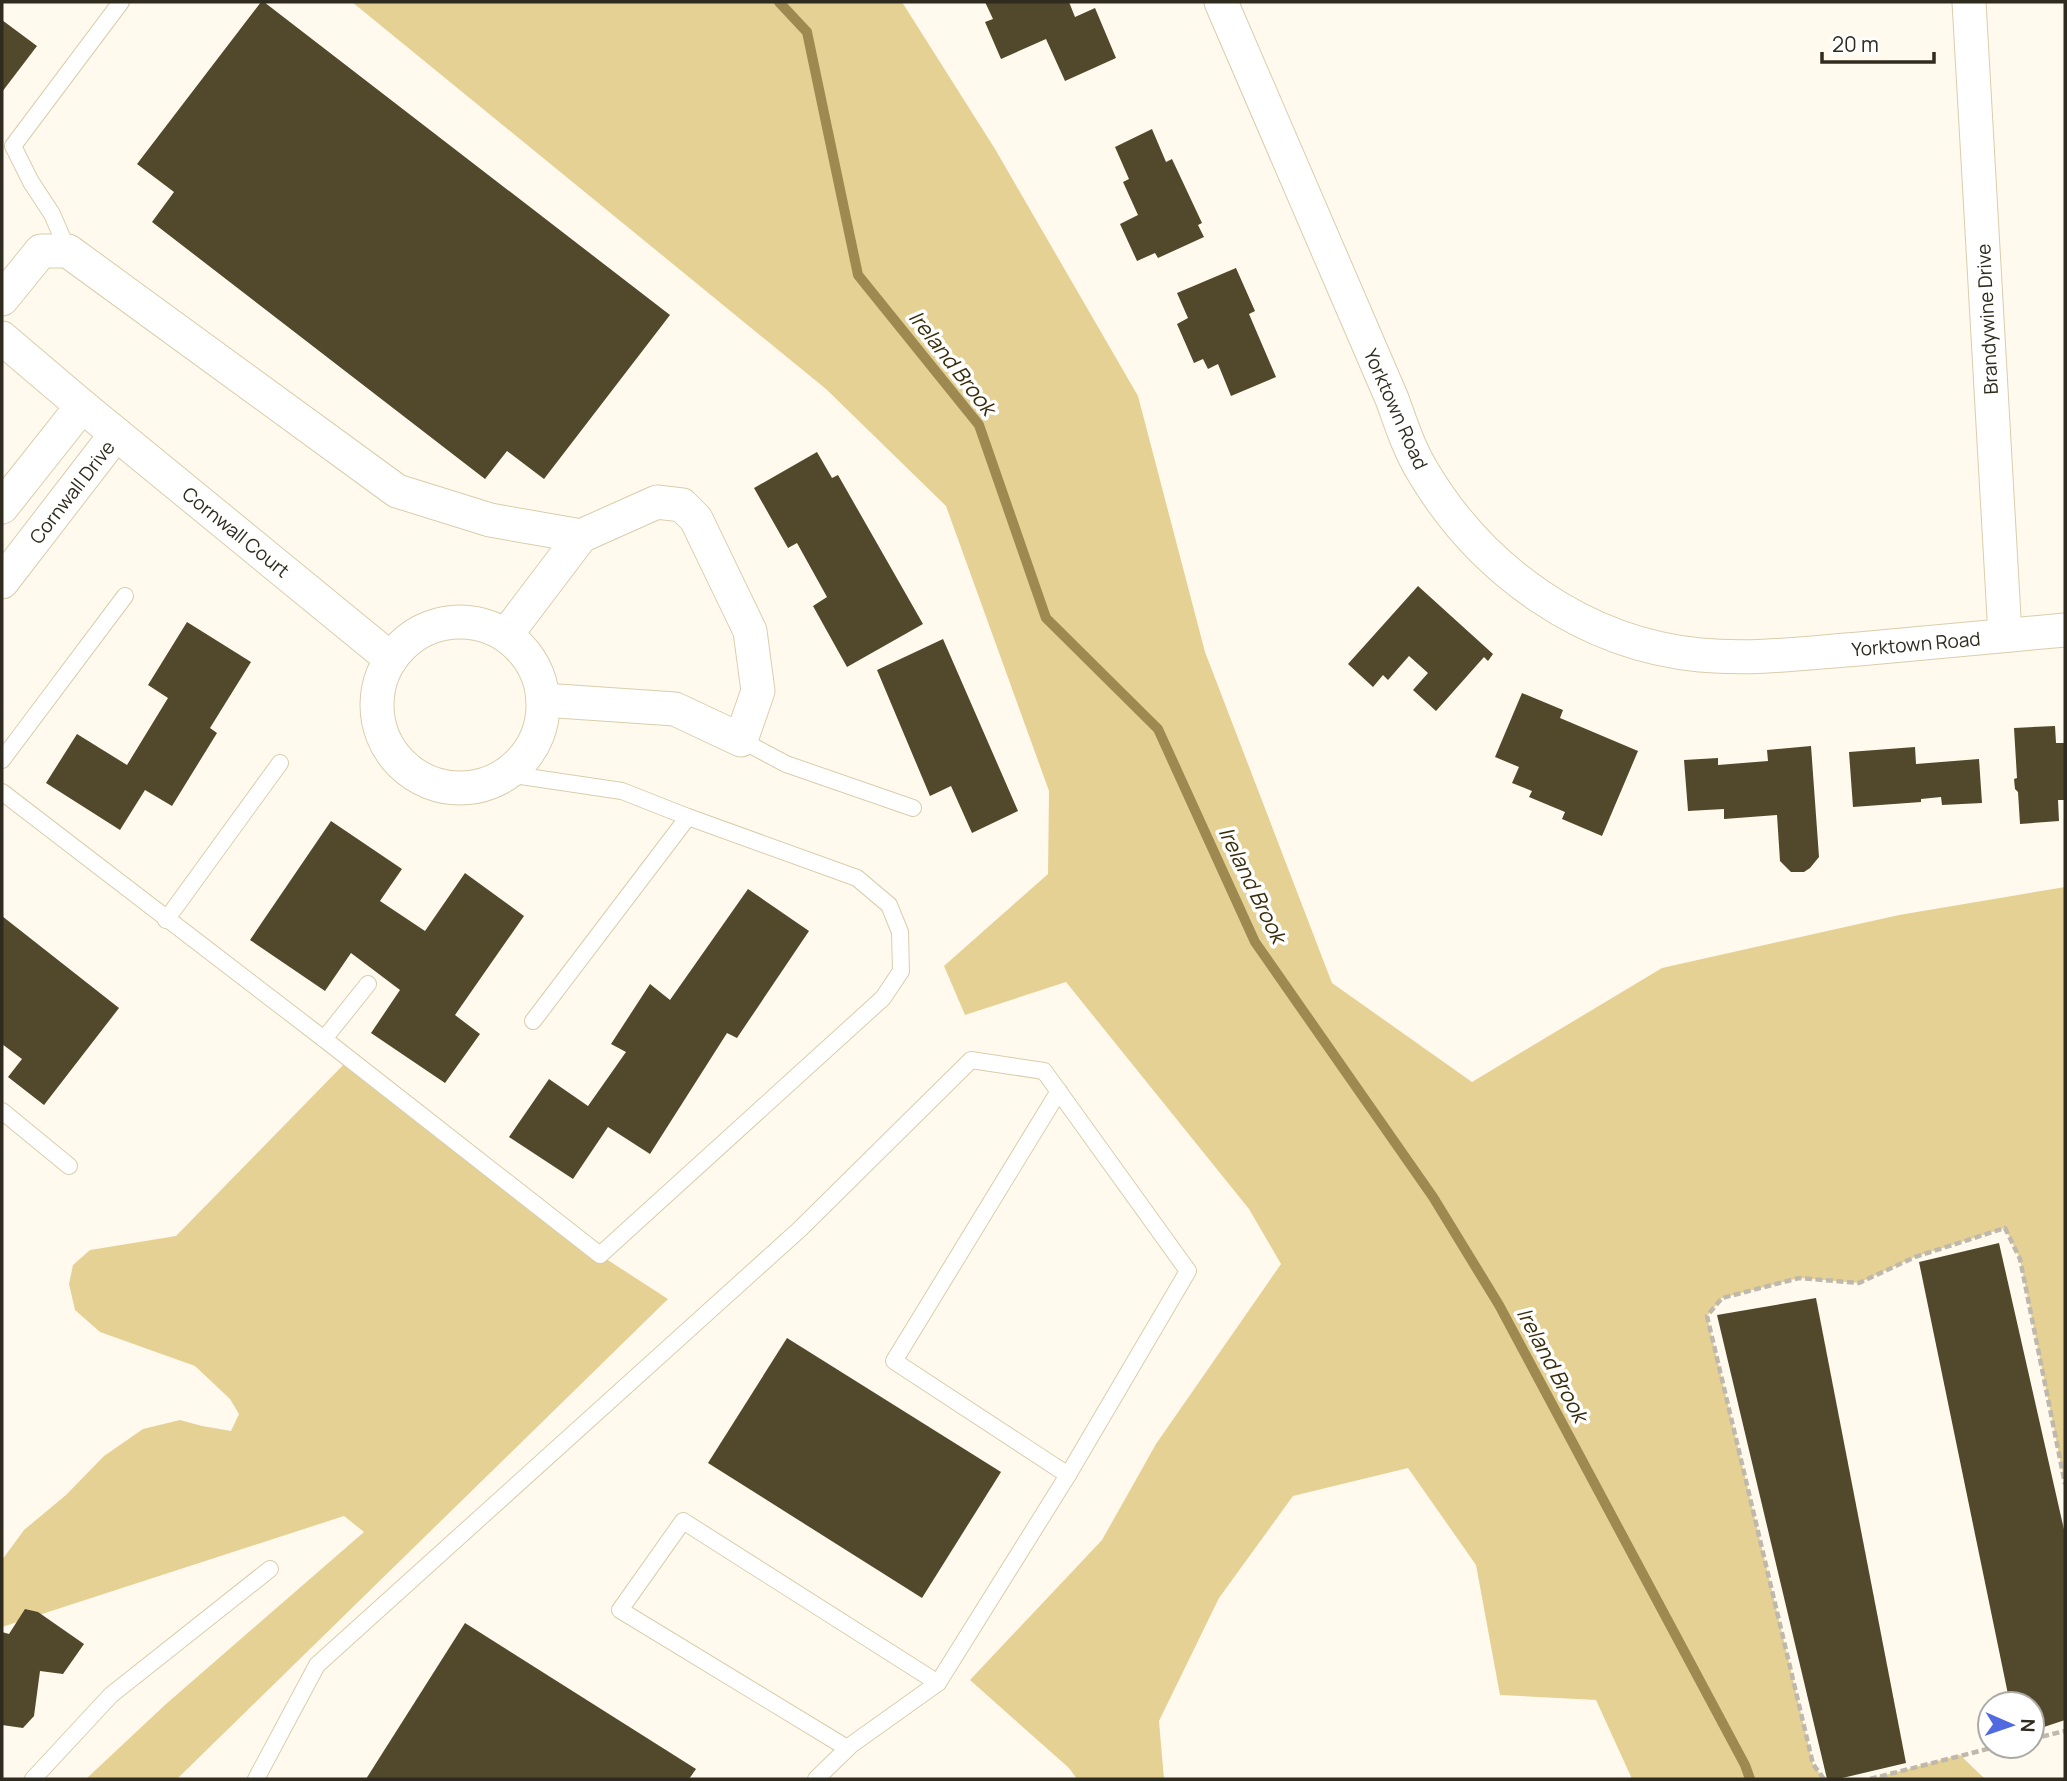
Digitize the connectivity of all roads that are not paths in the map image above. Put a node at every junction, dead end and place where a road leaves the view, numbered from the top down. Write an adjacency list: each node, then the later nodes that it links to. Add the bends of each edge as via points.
1 (121, 2): 4 (lane, via 13,145)
2 (1221, 2): 15 (street, Yorktown Road, via 1421,470 1465,532 1522,584 1587,624 1660,649 1698,655 1764,657)
3 (1969, 2): 15 (street, Brandywine Drive)
4 (68, 251): 5 (street, via 41,250); 10 (street, via 397,491 490,520)
5 (2, 299)
6 (2, 338): 7 (street, Cornwall Court)
7 (82, 406): 8 (street, Cornwall Court); 9 (street)
8 (116, 434): 11 (street, Cornwall Drive); 16 (street, Cornwall Court)
9 (2, 507)
10 (581, 536): 14 (street); 18 (street, via 657,502 682,505 696,519 750,631 758,691)
11 (2, 582)
12 (125, 596): 19 (lane)
13 (2065, 630): 15 (street, Yorktown Road)
14 (506, 635): 16 (street, via 482,624 431,626 408,639); 17 (street, via 525,653 538,675)
15 (2005, 635)
16 (391, 659): 21 (street, via 379,685 377,714 385,742 401,765 425,781 453,788 482,786)
17 (543, 700): 18 (street, via 675,709); 21 (street, via 540,729 528,754)
18 (741, 740): 23 (lane, via 786,764)
19 (2, 760)
20 (280, 763): 25 (lane)
21 (507, 774): 24 (lane, via 622,791)
22 (2, 792): 25 (lane)
23 (913, 808)
24 (688, 817): 27 (lane); 28 (lane, via 857,878 889,905 900,932 901,971 883,998 600,1255)
25 (166, 920): 28 (lane)
26 (368, 984): 28 (lane)
27 (533, 1021)
28 (324, 1039)
29 (1059, 1091): 32 (lane, via 1188,1271); 32 (lane, via 894,1361); 37 (lane, via 1044,1071 971,1060 800,1229 317,1665)
30 (2, 1111): 31 (lane)
31 (69, 1166)
32 (1068, 1475): 34 (lane)
33 (271, 1569): 36 (lane, via 111,1695)
34 (938, 1683): 35 (lane); 35 (lane, via 683,1521 620,1610)
35 (847, 1748): 38 (lane)
36 (33, 1779)
37 (256, 1779)
38 (816, 1779)

